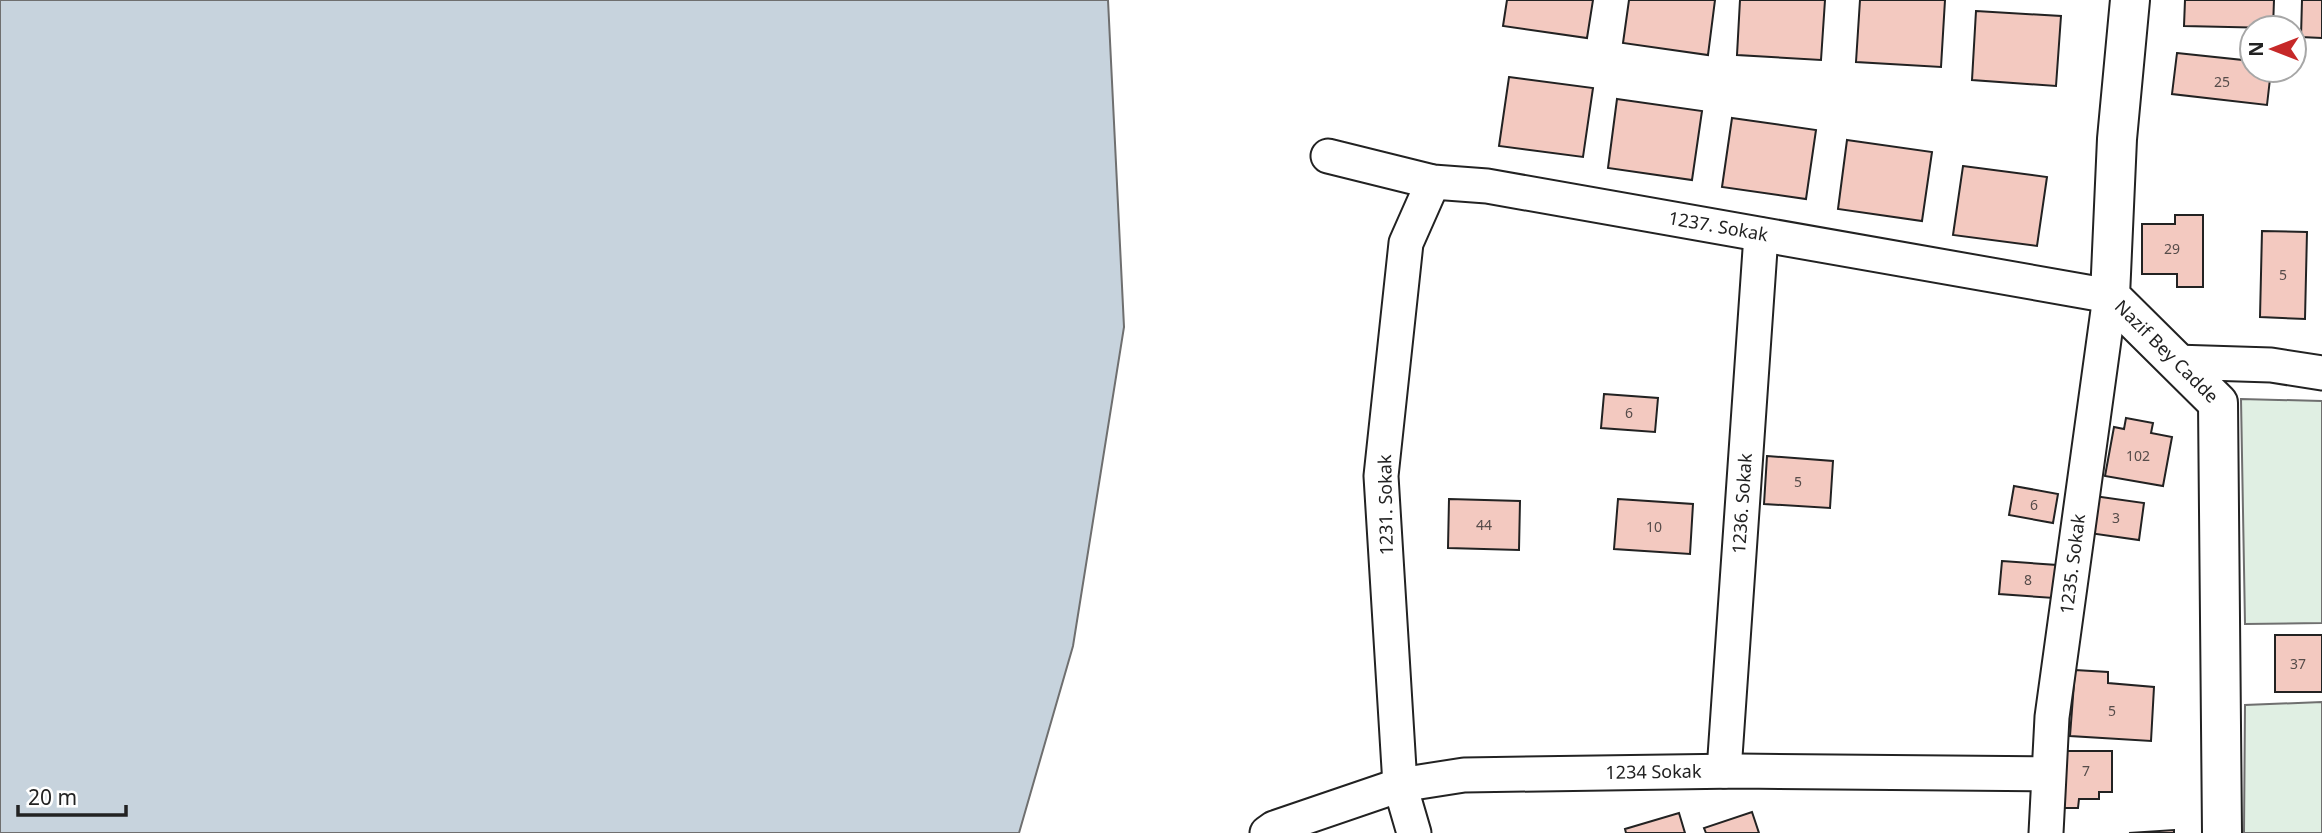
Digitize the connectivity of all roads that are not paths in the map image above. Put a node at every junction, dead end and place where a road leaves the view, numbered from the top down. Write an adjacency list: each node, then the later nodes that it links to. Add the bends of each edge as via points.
1 (2130, 0): 5 (street, Nazif Bey Cadde, via 2117,139)
2 (1328, 156): 3 (street, 1237. Sokak)
3 (1433, 182): 4 (street, 1237. Sokak, via 1487,187); 10 (street, 1231. Sokak, via 1406,243 1381,476)
4 (1761, 235): 5 (street, 1237. Sokak); 8 (street, 1236. Sokak)
5 (2110, 296): 6 (street, Nazif Bey Cadde); 9 (street, 1235. Sokak)
6 (2175, 362): 7 (street, via 2271,365); 14 (street, Nazif Bey Cadde, via 2218,403)
7 (2322, 373)
8 (1724, 771): 9 (street, 1234 Sokak); 10 (street, 1234 Sokak, via 1464,775)
9 (2048, 774): 13 (street, 1235. Sokak)
10 (1400, 785): 11 (street, 1234 Sokak); 12 (street, 1231. Sokak)
11 (1267, 833)
12 (1414, 833)
13 (2046, 833)
14 (2222, 833)

